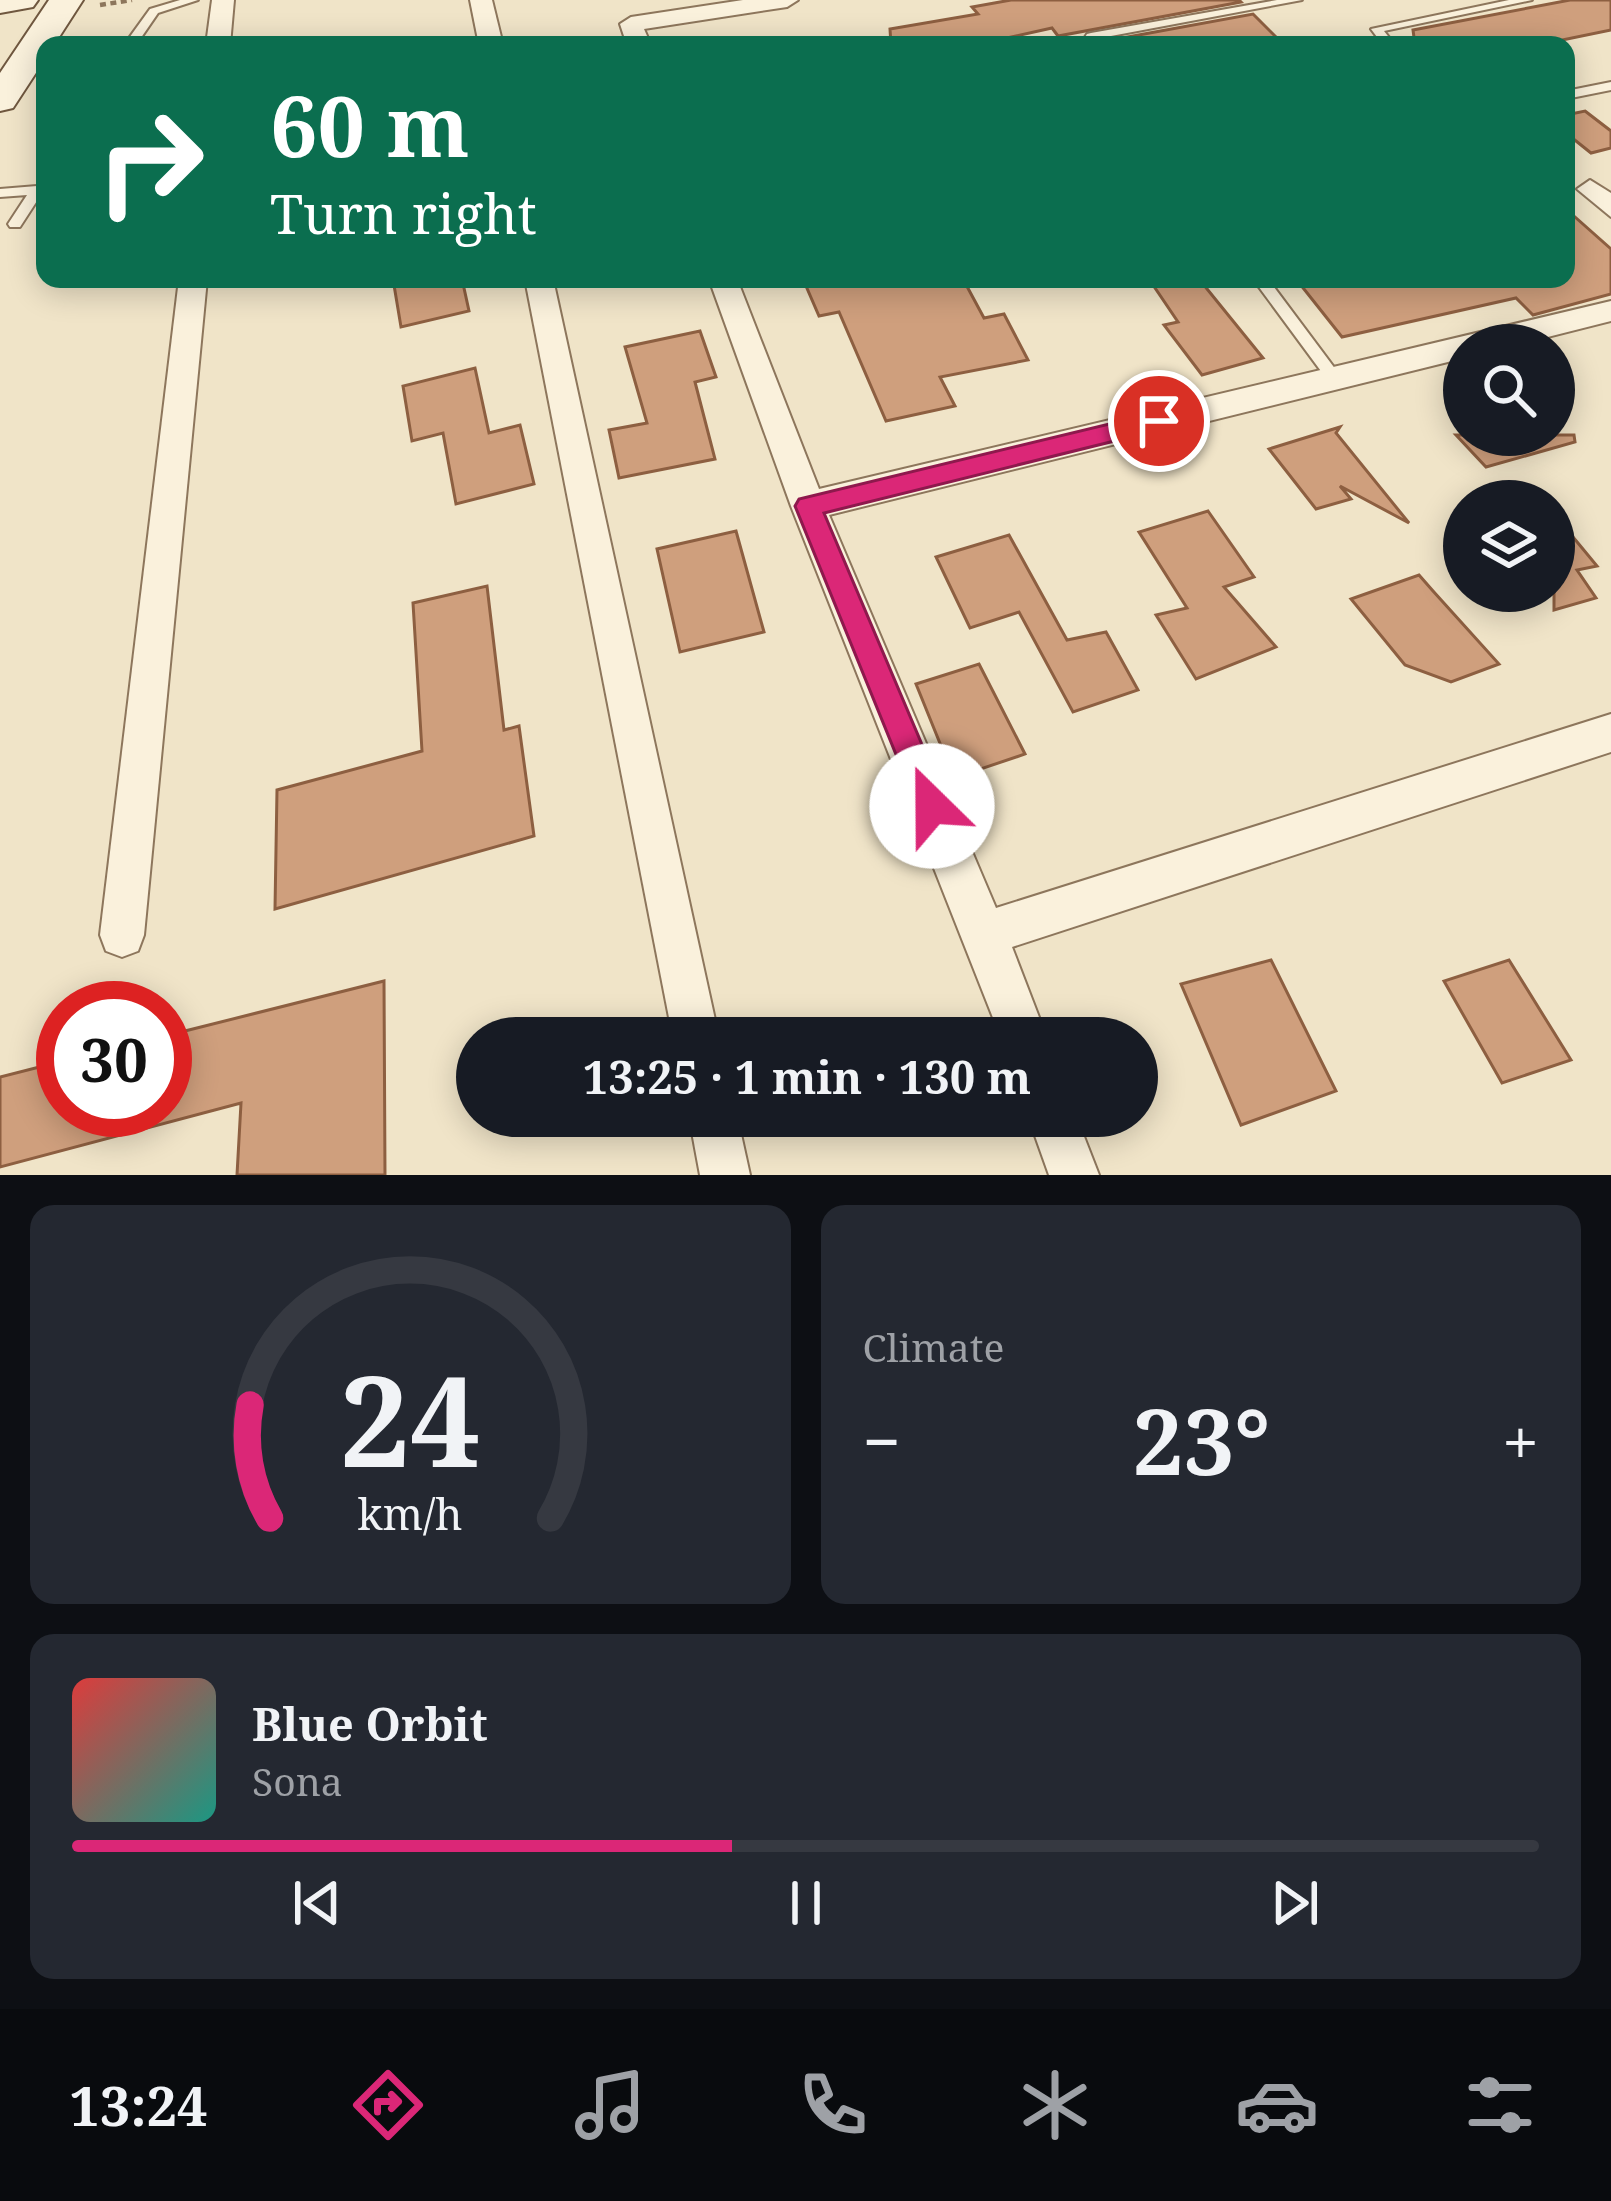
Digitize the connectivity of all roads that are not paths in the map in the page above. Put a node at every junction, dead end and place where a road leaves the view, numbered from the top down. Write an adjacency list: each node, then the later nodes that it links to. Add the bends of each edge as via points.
1 (21, 0): 10 (main road)
2 (192, 0): 14 (lane, via 154,11)
3 (223, 0): 15 (street)
4 (482, 0): 16 (street)
5 (622, 0): 11 (street)
6 (787, 0): 11 (street)
7 (1296, 0): 17 (lane)
8 (1526, 0): 18 (lane, via 1377,29)
9 (83, 2): 12 (main road); 13 (main road)
10 (0, 3)
11 (635, 35)
12 (60, 36)
13 (69, 36)
14 (136, 36)
15 (219, 36)
16 (489, 36)
17 (1091, 36)
18 (1382, 36)
19 (36, 70): 23 (main road)
20 (36, 85): 23 (main road)
21 (1611, 86): 22 (lane)
22 (1575, 93)
23 (6, 114)
24 (1611, 184): 28 (street, via 1590,189)
25 (36, 185): 27 (lane)
26 (36, 192): 29 (lane)
27 (0, 193)
28 (1611, 208)
29 (15, 224)
30 (192, 288): 41 (street)
31 (541, 288): 42 (street)
32 (726, 288): 38 (street)
33 (1267, 288): 37 (lane)
34 (1611, 311): 35 (street)
35 (1558, 324)
36 (1443, 352): 37 (street)
37 (1334, 379): 38 (street)
38 (808, 506): 40 (street)
39 (1611, 733): 40 (street)
40 (985, 934): 43 (street)
41 (122, 935)
42 (692, 1017)
43 (1016, 1017)
44 (717, 1137): 46 (street)
45 (1060, 1137): 47 (street)
46 (725, 1175)
47 (1074, 1175)

